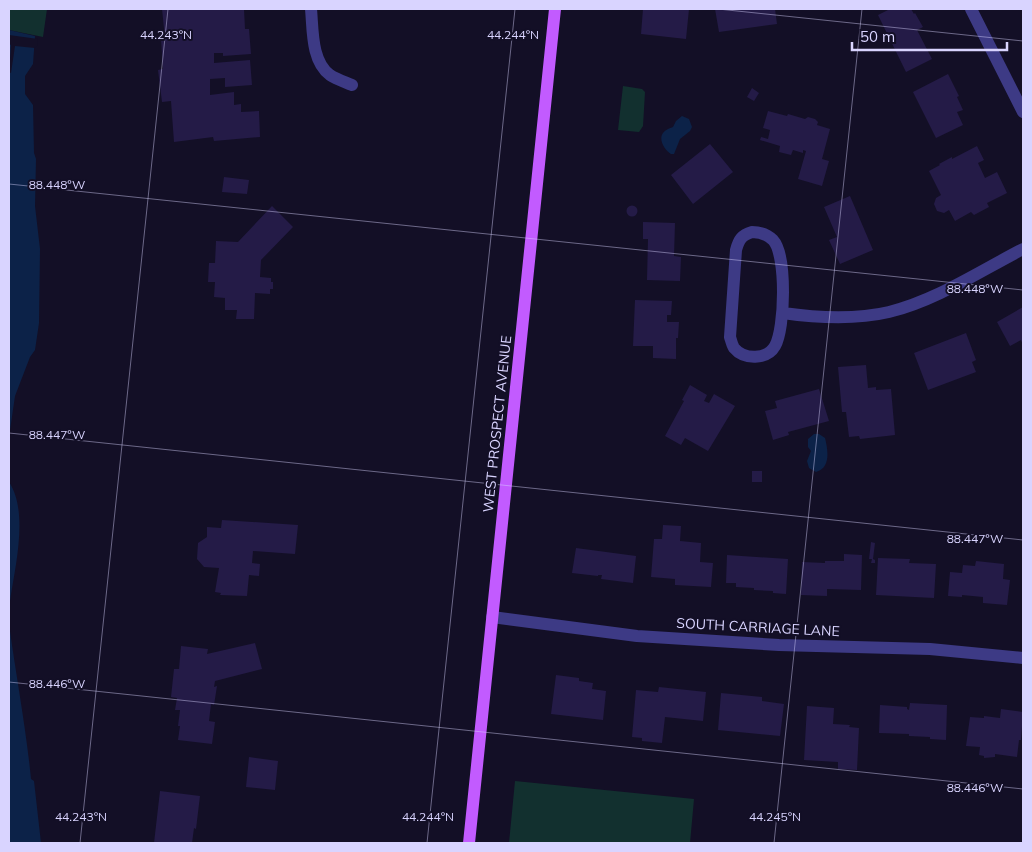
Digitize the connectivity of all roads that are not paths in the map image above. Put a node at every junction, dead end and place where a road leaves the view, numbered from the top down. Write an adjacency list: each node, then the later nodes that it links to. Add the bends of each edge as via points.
1 (311, 9): 4 (street, via 315,50 320,64 330,75)
2 (556, 9): 8 (main road, WEST PROSPECT AVENUE)
3 (971, 9): 5 (street)
4 (352, 85)
5 (1023, 112)
6 (1023, 248): 7 (street, via 935,296 888,312 822,318)
7 (783, 313): 7 (street, via 777,246 767,235 758,232 746,234 738,240 736,250 730,321 734,347 747,356 762,356 770,352 779,336)
8 (492, 617): 9 (street, SOUTH CARRIAGE LANE, via 637,636 779,646 930,649); 10 (main road, WEST PROSPECT AVENUE)
9 (1023, 658)
10 (469, 843)

